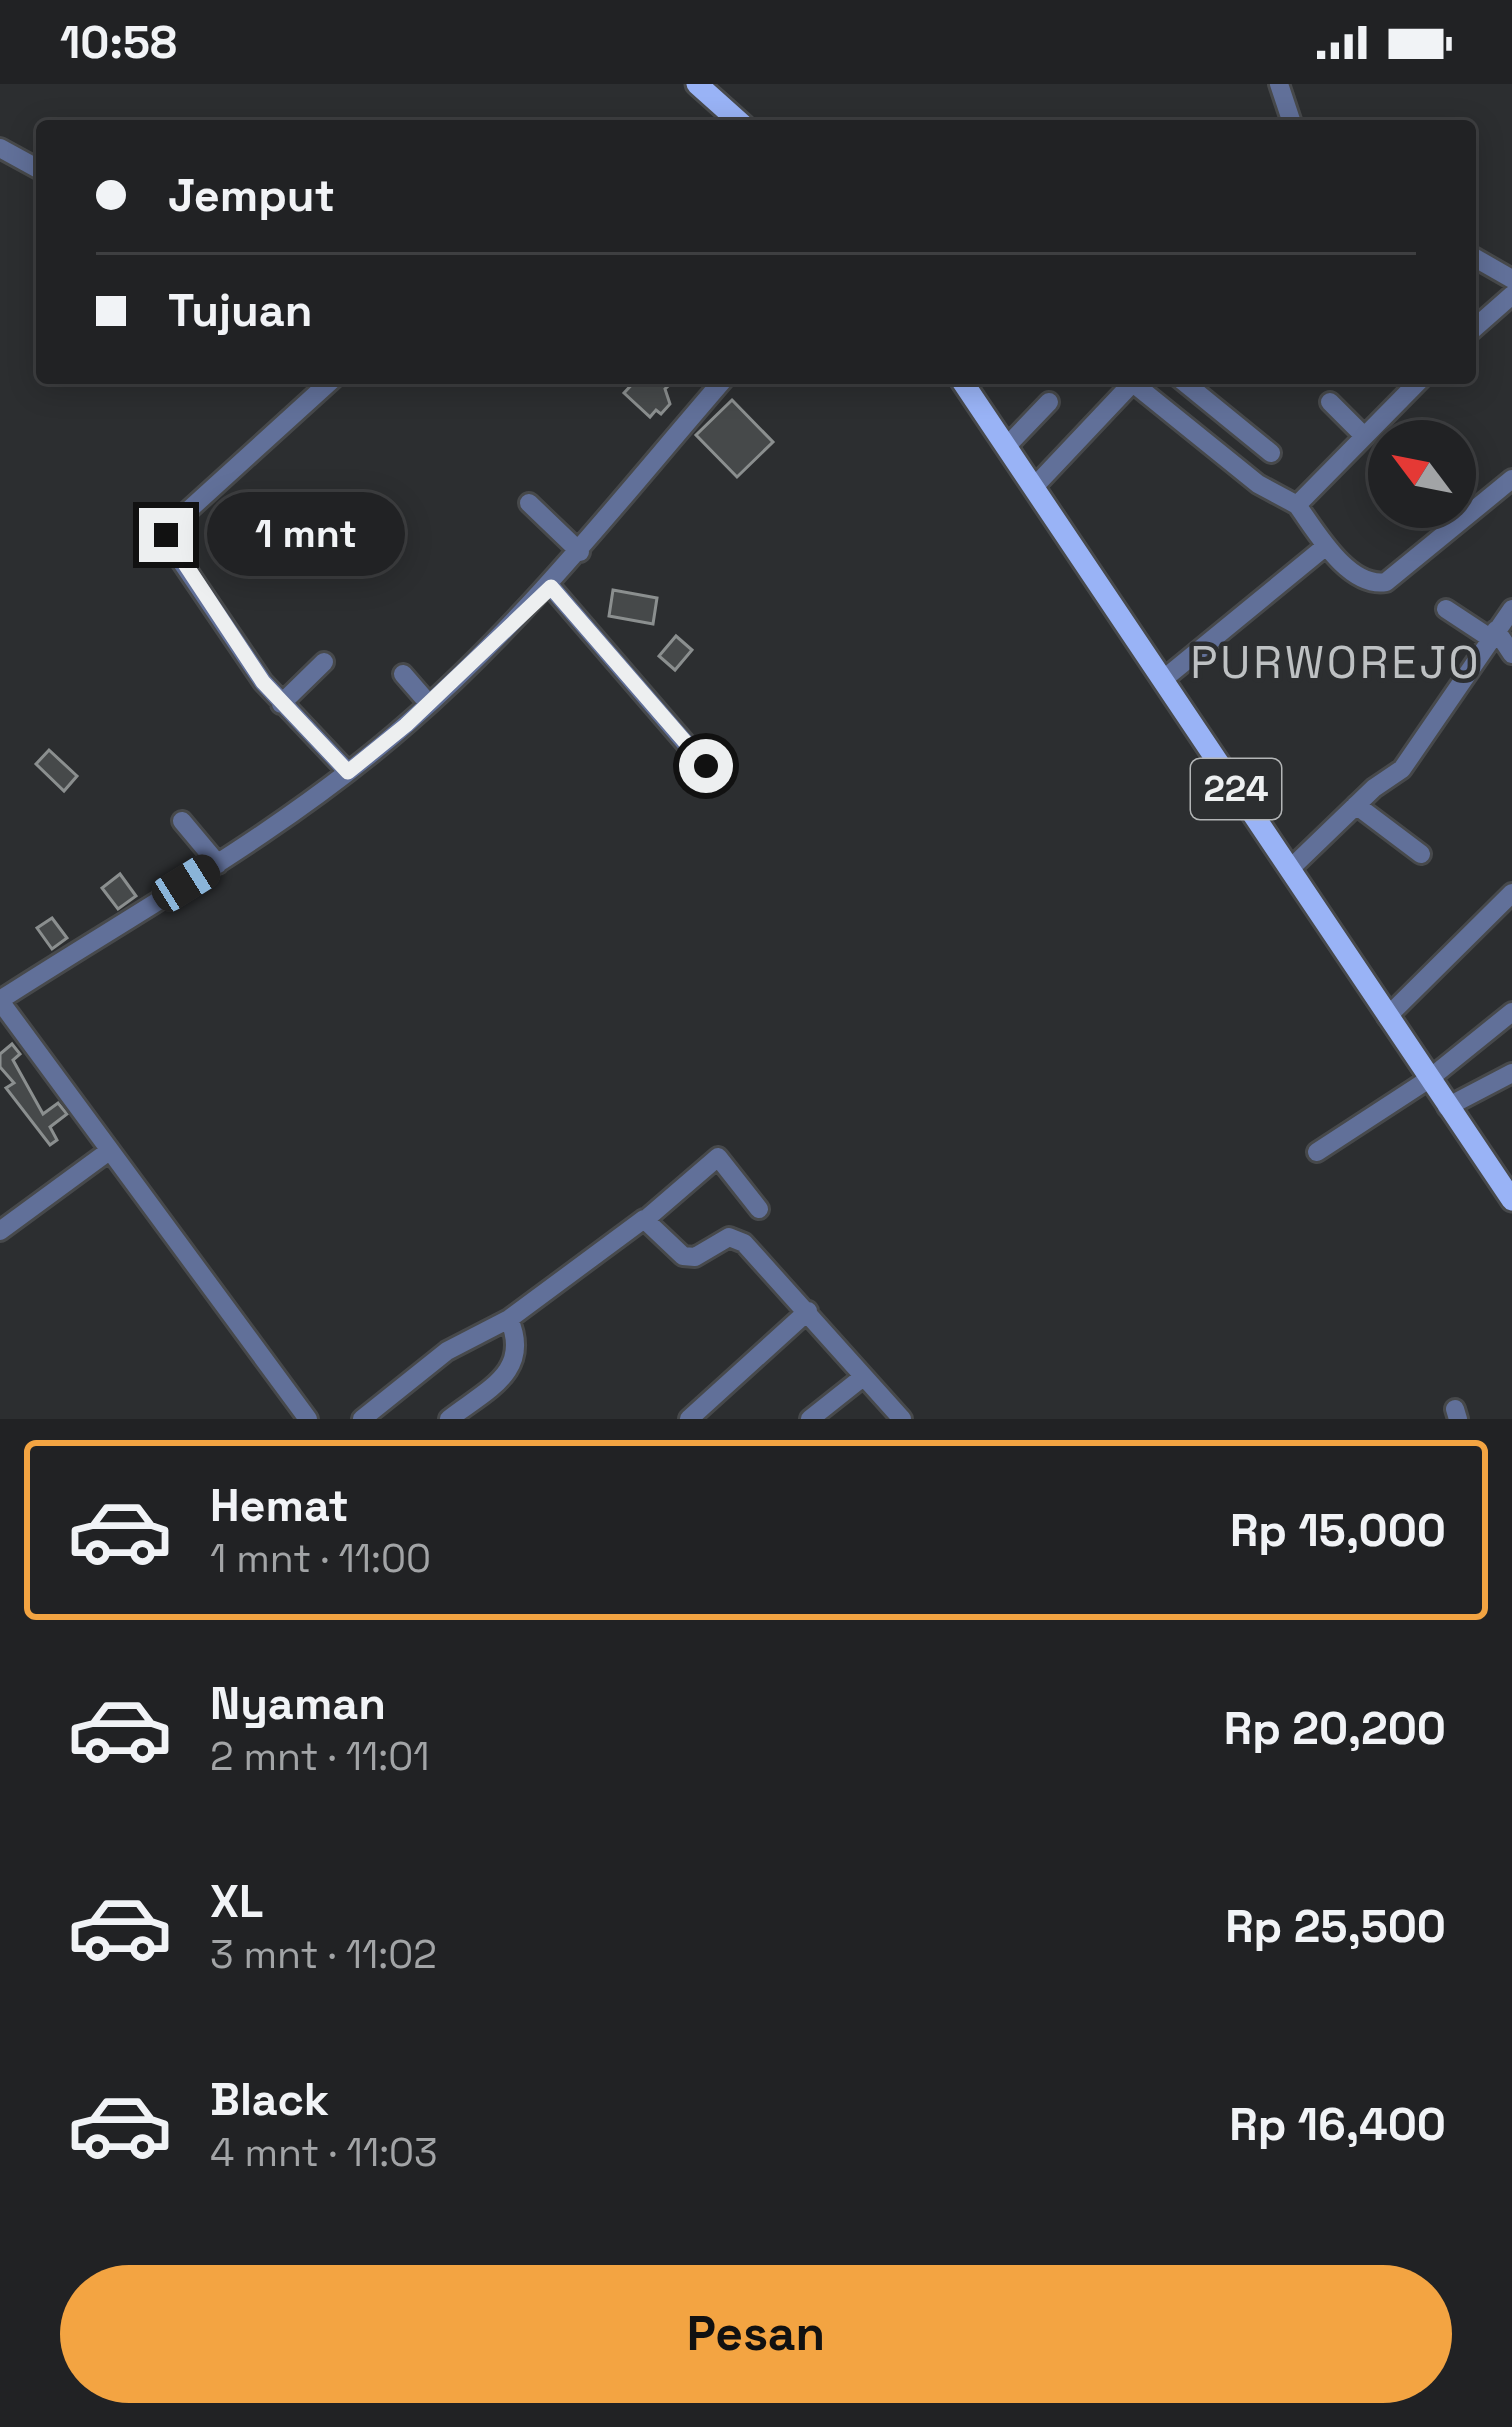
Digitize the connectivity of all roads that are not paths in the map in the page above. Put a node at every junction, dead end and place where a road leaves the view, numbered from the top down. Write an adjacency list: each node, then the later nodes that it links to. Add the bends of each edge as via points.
1 (697, 84): 3 (main road)
2 (1280, 84): 4 (street)
3 (737, 120)
4 (1291, 120)
5 (0, 148): 6 (street)
6 (36, 169)
7 (1476, 258): 8 (street)
8 (1512, 279)
9 (1512, 295): 10 (street)
10 (1476, 327)
11 (328, 384): 37 (street, via 166,535)
12 (719, 384): 28 (street)
13 (964, 384): 21 (main road, 224)
14 (1131, 384): 24 (street)
15 (1140, 384): 26 (street, via 1258,484)
16 (1186, 384): 22 (street)
17 (1416, 384): 20 (street)
18 (1049, 402): 21 (street)
19 (1330, 402): 20 (street)
20 (1364, 436): 26 (street)
21 (1007, 446): 24 (main road, 224)
22 (1271, 454)
23 (1512, 479): 27 (street, via 1381,584)
24 (1035, 486): 36 (main road, 224)
25 (529, 503): 28 (street)
26 (1297, 505): 27 (street)
27 (1326, 546): 36 (street)
28 (580, 552): 29 (street)
29 (551, 587): 38 (street); 39 (street)
30 (1447, 609): 32 (street)
31 (1512, 609): 32 (street)
32 (1493, 634): 33 (street); 41 (street, via 1402,769)
33 (1512, 655)
34 (324, 662): 37 (street)
35 (403, 674): 38 (street)
36 (1166, 678): 45 (main road, 224)
37 (281, 704): 40 (street)
38 (429, 704): 40 (street)
39 (706, 766)
40 (348, 772): 44 (street)
41 (1356, 805): 43 (street); 45 (street)
42 (182, 821): 44 (street)
43 (1421, 854)
44 (218, 863): 47 (street)
45 (1290, 869): 49 (main road, 224)
46 (1512, 893): 49 (street)
47 (0, 1000): 53 (street)
48 (1512, 1012): 51 (street)
49 (1388, 1018): 51 (main road, 224)
50 (1512, 1072): 52 (street)
51 (1429, 1079): 52 (main road, 224); 54 (street)
52 (1447, 1106): 55 (main road, 224)
53 (109, 1150): 58 (street); 62 (street)
54 (1317, 1152)
55 (1512, 1200)
56 (759, 1209): 57 (street, via 718,1157)
57 (646, 1219): 59 (street, via 688,1257 729,1237 740,1240); 60 (street)
58 (0, 1231)
59 (808, 1311): 61 (street); 65 (street)
60 (509, 1319): 63 (street, via 466,1338); 64 (street, via 519,1344 513,1365)
61 (863, 1377): 66 (street); 67 (street)
62 (308, 1419)
63 (362, 1419)
64 (449, 1419)
65 (689, 1419)
66 (810, 1419)
67 (902, 1419)

